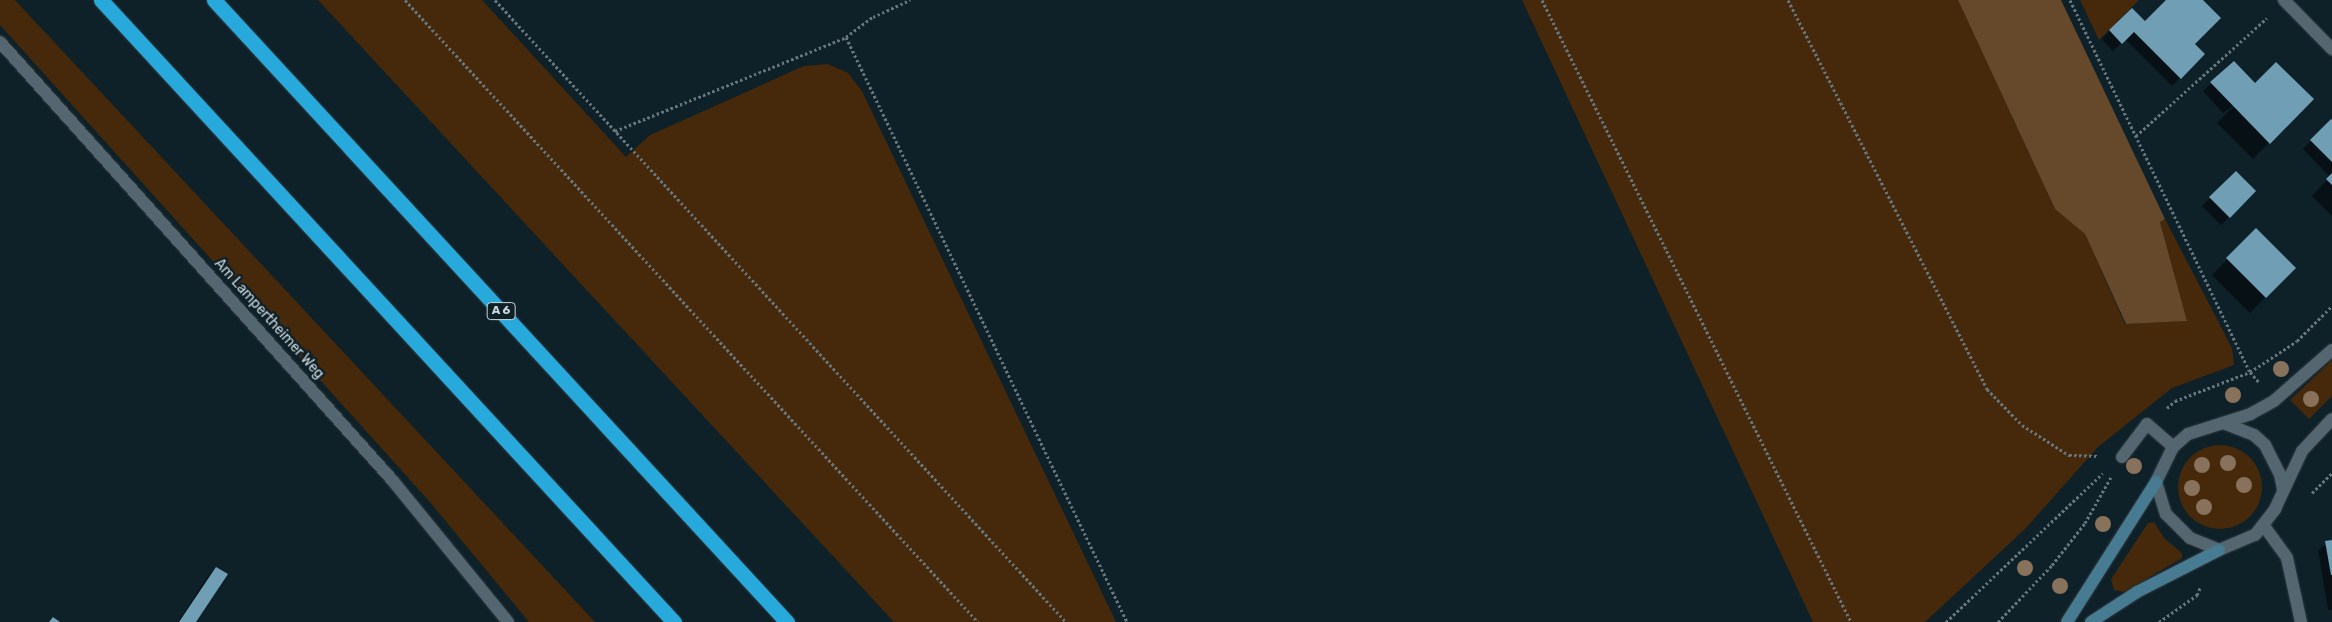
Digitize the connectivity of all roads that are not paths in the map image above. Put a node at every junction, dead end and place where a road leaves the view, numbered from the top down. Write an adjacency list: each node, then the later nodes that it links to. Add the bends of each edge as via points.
1 (101, 0): 16 (highway)
2 (214, 0): 17 (highway, A 6)
3 (2284, 0): 5 (street)
4 (0, 42): 15 (street, Am Lampertheimer Weg, via 386,473)
5 (2332, 49)
6 (2332, 350): 8 (street, via 2274,401 2251,414)
7 (2332, 419): 12 (street, via 2302,451)
8 (2223, 423): 9 (street, via 2188,434); 12 (street, via 2254,435 2265,445 2280,474)
9 (2173, 447): 10 (street, via 2147,424); 11 (street)
10 (2122, 457)
11 (2156, 482): 14 (street, via 2159,498 2177,528 2202,545); 18 (main road)
12 (2283, 490): 13 (street)
13 (2264, 526): 14 (street, via 2244,541); 20 (street, via 2287,558)
14 (2218, 550): 19 (main road, via 2136,592)
15 (508, 622)
16 (674, 622)
17 (787, 622)
18 (2067, 622)
19 (2090, 622)
20 (2301, 622)

